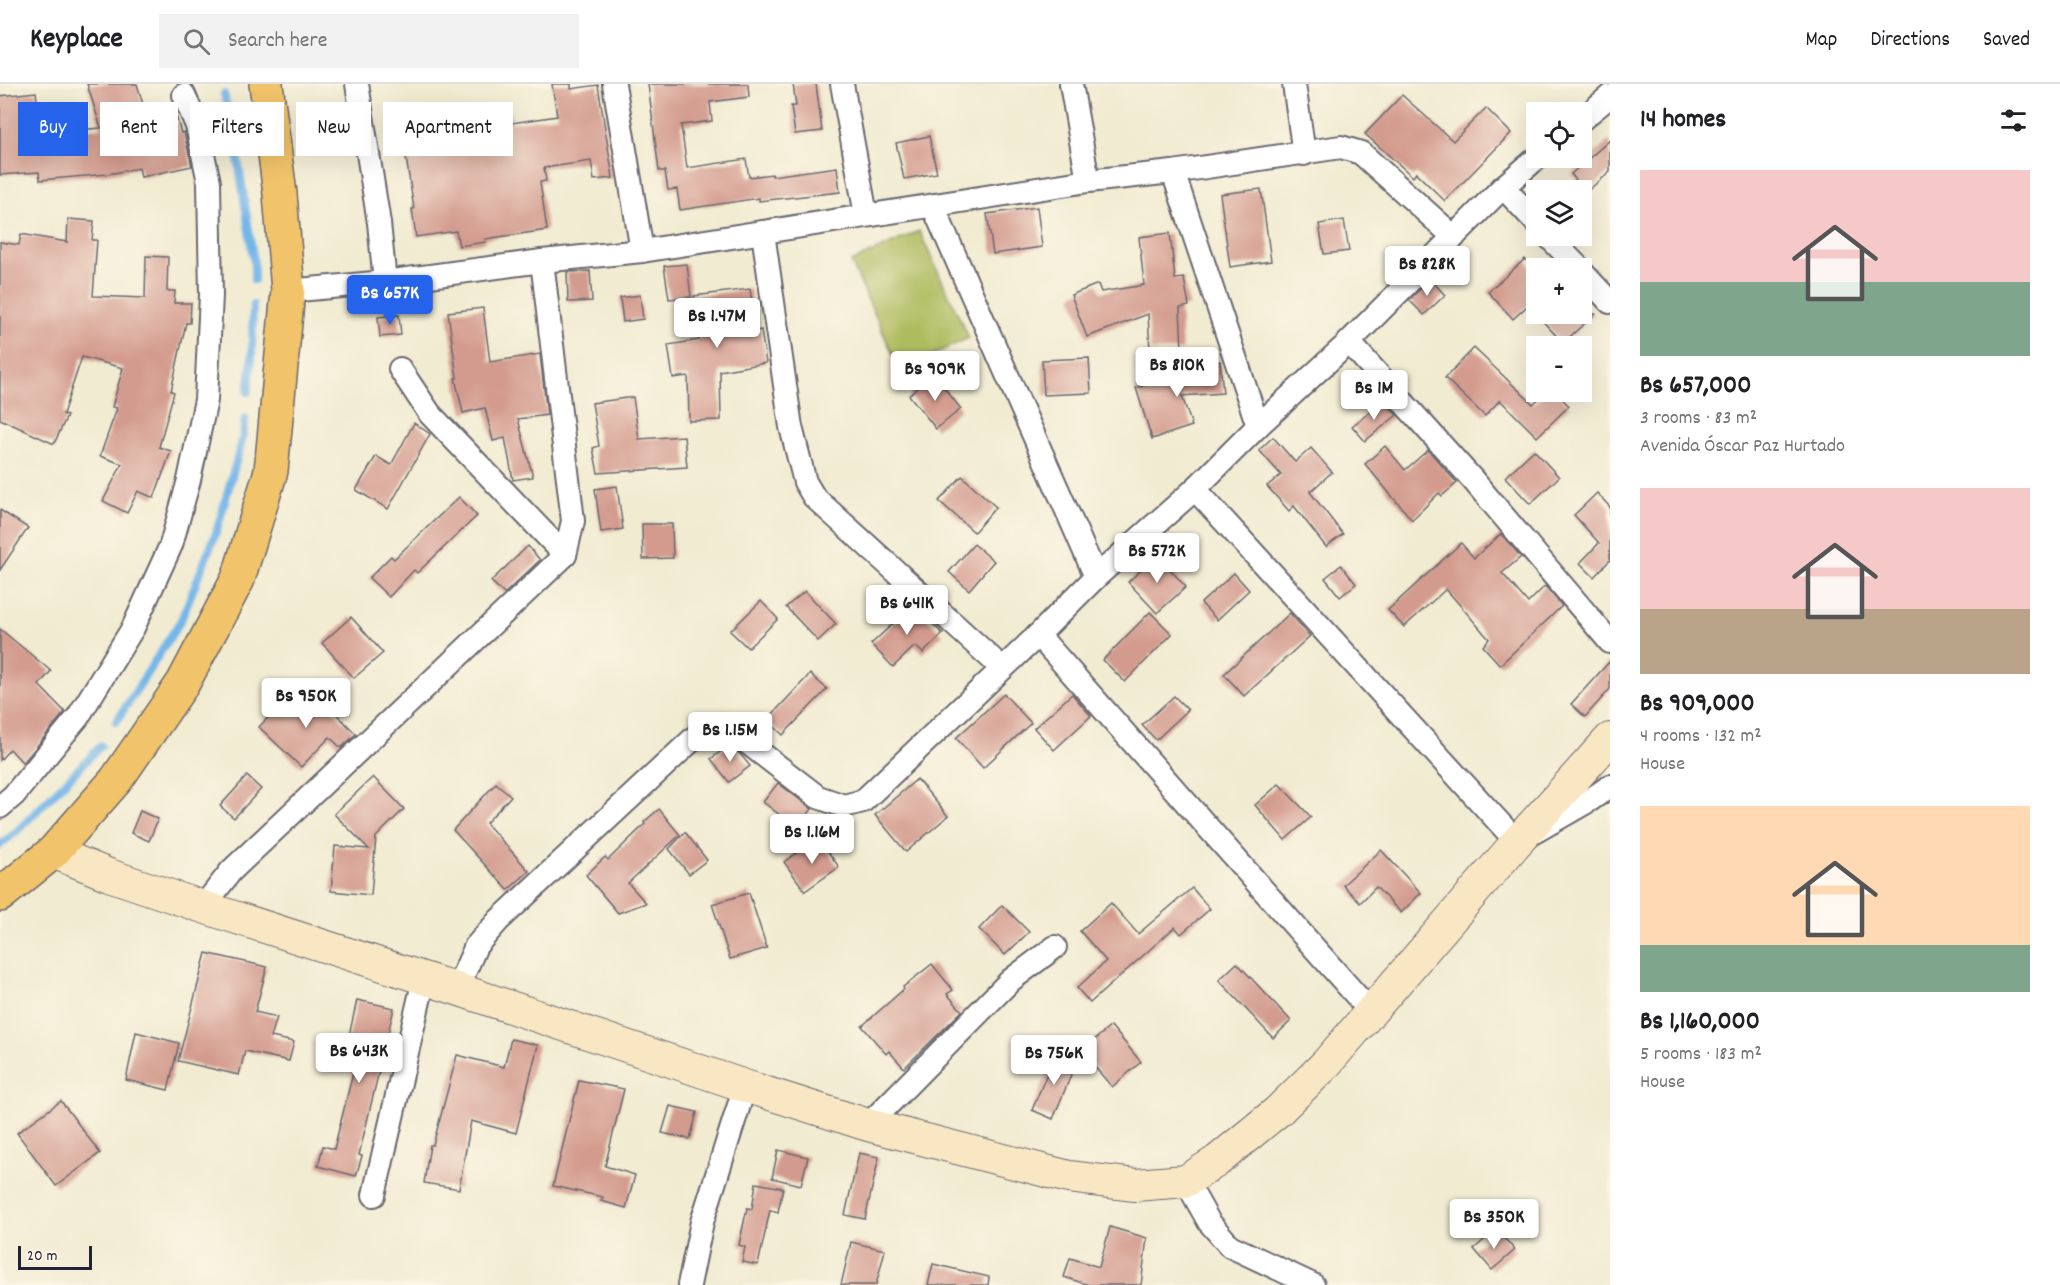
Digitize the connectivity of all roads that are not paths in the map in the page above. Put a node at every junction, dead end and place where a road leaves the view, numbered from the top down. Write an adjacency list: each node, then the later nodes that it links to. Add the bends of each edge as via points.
1 (266, 84): 26 (main road)
2 (357, 84): 24 (street)
3 (614, 84): 21 (street)
4 (842, 84): 17 (street)
5 (1071, 84): 13 (street)
6 (1294, 84): 10 (street)
7 (184, 95): 39 (street, via 197,126 209,183 211,295 206,400 189,480 171,545 132,628 78,717)
8 (1610, 96): 9 (street)
9 (1592, 111)
10 (1304, 154): 12 (street); 19 (street, via 1341,147 1361,153)
11 (1526, 167): 14 (street)
12 (1173, 172): 13 (street); 30 (street)
13 (1088, 181): 15 (street)
14 (1503, 187): 16 (street); 19 (street)
15 (933, 206): 17 (street); 33 (street)
16 (1526, 211)
17 (866, 215): 18 (street)
18 (763, 233): 21 (street); 36 (street, via 791,427 805,482 814,497)
19 (1454, 237): 28 (street)
20 (1557, 246): 22 (street)
21 (642, 251): 23 (street)
22 (1569, 258)
23 (542, 261): 24 (street); 32 (street, via 573,521)
24 (386, 282): 26 (street)
25 (1592, 283): 27 (street)
26 (288, 291): 41 (main road, via 271,471 238,579 183,683 116,780)
27 (1610, 302)
28 (1349, 342): 30 (street); 35 (street)
29 (400, 369): 32 (street, via 430,414)
30 (1258, 426): 31 (street)
31 (1195, 489): 33 (street); 40 (street)
32 (565, 555): 43 (street, via 231,871)
33 (1096, 577): 34 (street)
34 (1038, 635): 36 (street); 47 (street)
35 (1610, 642)
36 (1002, 668): 46 (street, via 863,801 844,806 818,797 727,727 708,728 499,920 476,946)
37 (1610, 739): 40 (street)
38 (1610, 786): 40 (street)
39 (0, 807)
40 (1517, 842): 47 (street)
41 (53, 852): 42 (main road); 43 (street)
42 (0, 895)
43 (203, 907): 45 (street)
44 (1055, 947): 49 (street, via 1011,980)
45 (424, 979): 46 (street); 51 (street)
46 (458, 989): 48 (street)
47 (1370, 1011): 50 (street, via 1325,1065 1278,1111)
48 (745, 1086): 49 (street); 52 (street, via 702,1222)
49 (868, 1125): 50 (street, via 1069,1177 1135,1185)
50 (1186, 1181): 53 (street, via 1209,1222 1230,1246)
51 (375, 1196)
52 (689, 1285)
53 (1313, 1285)

